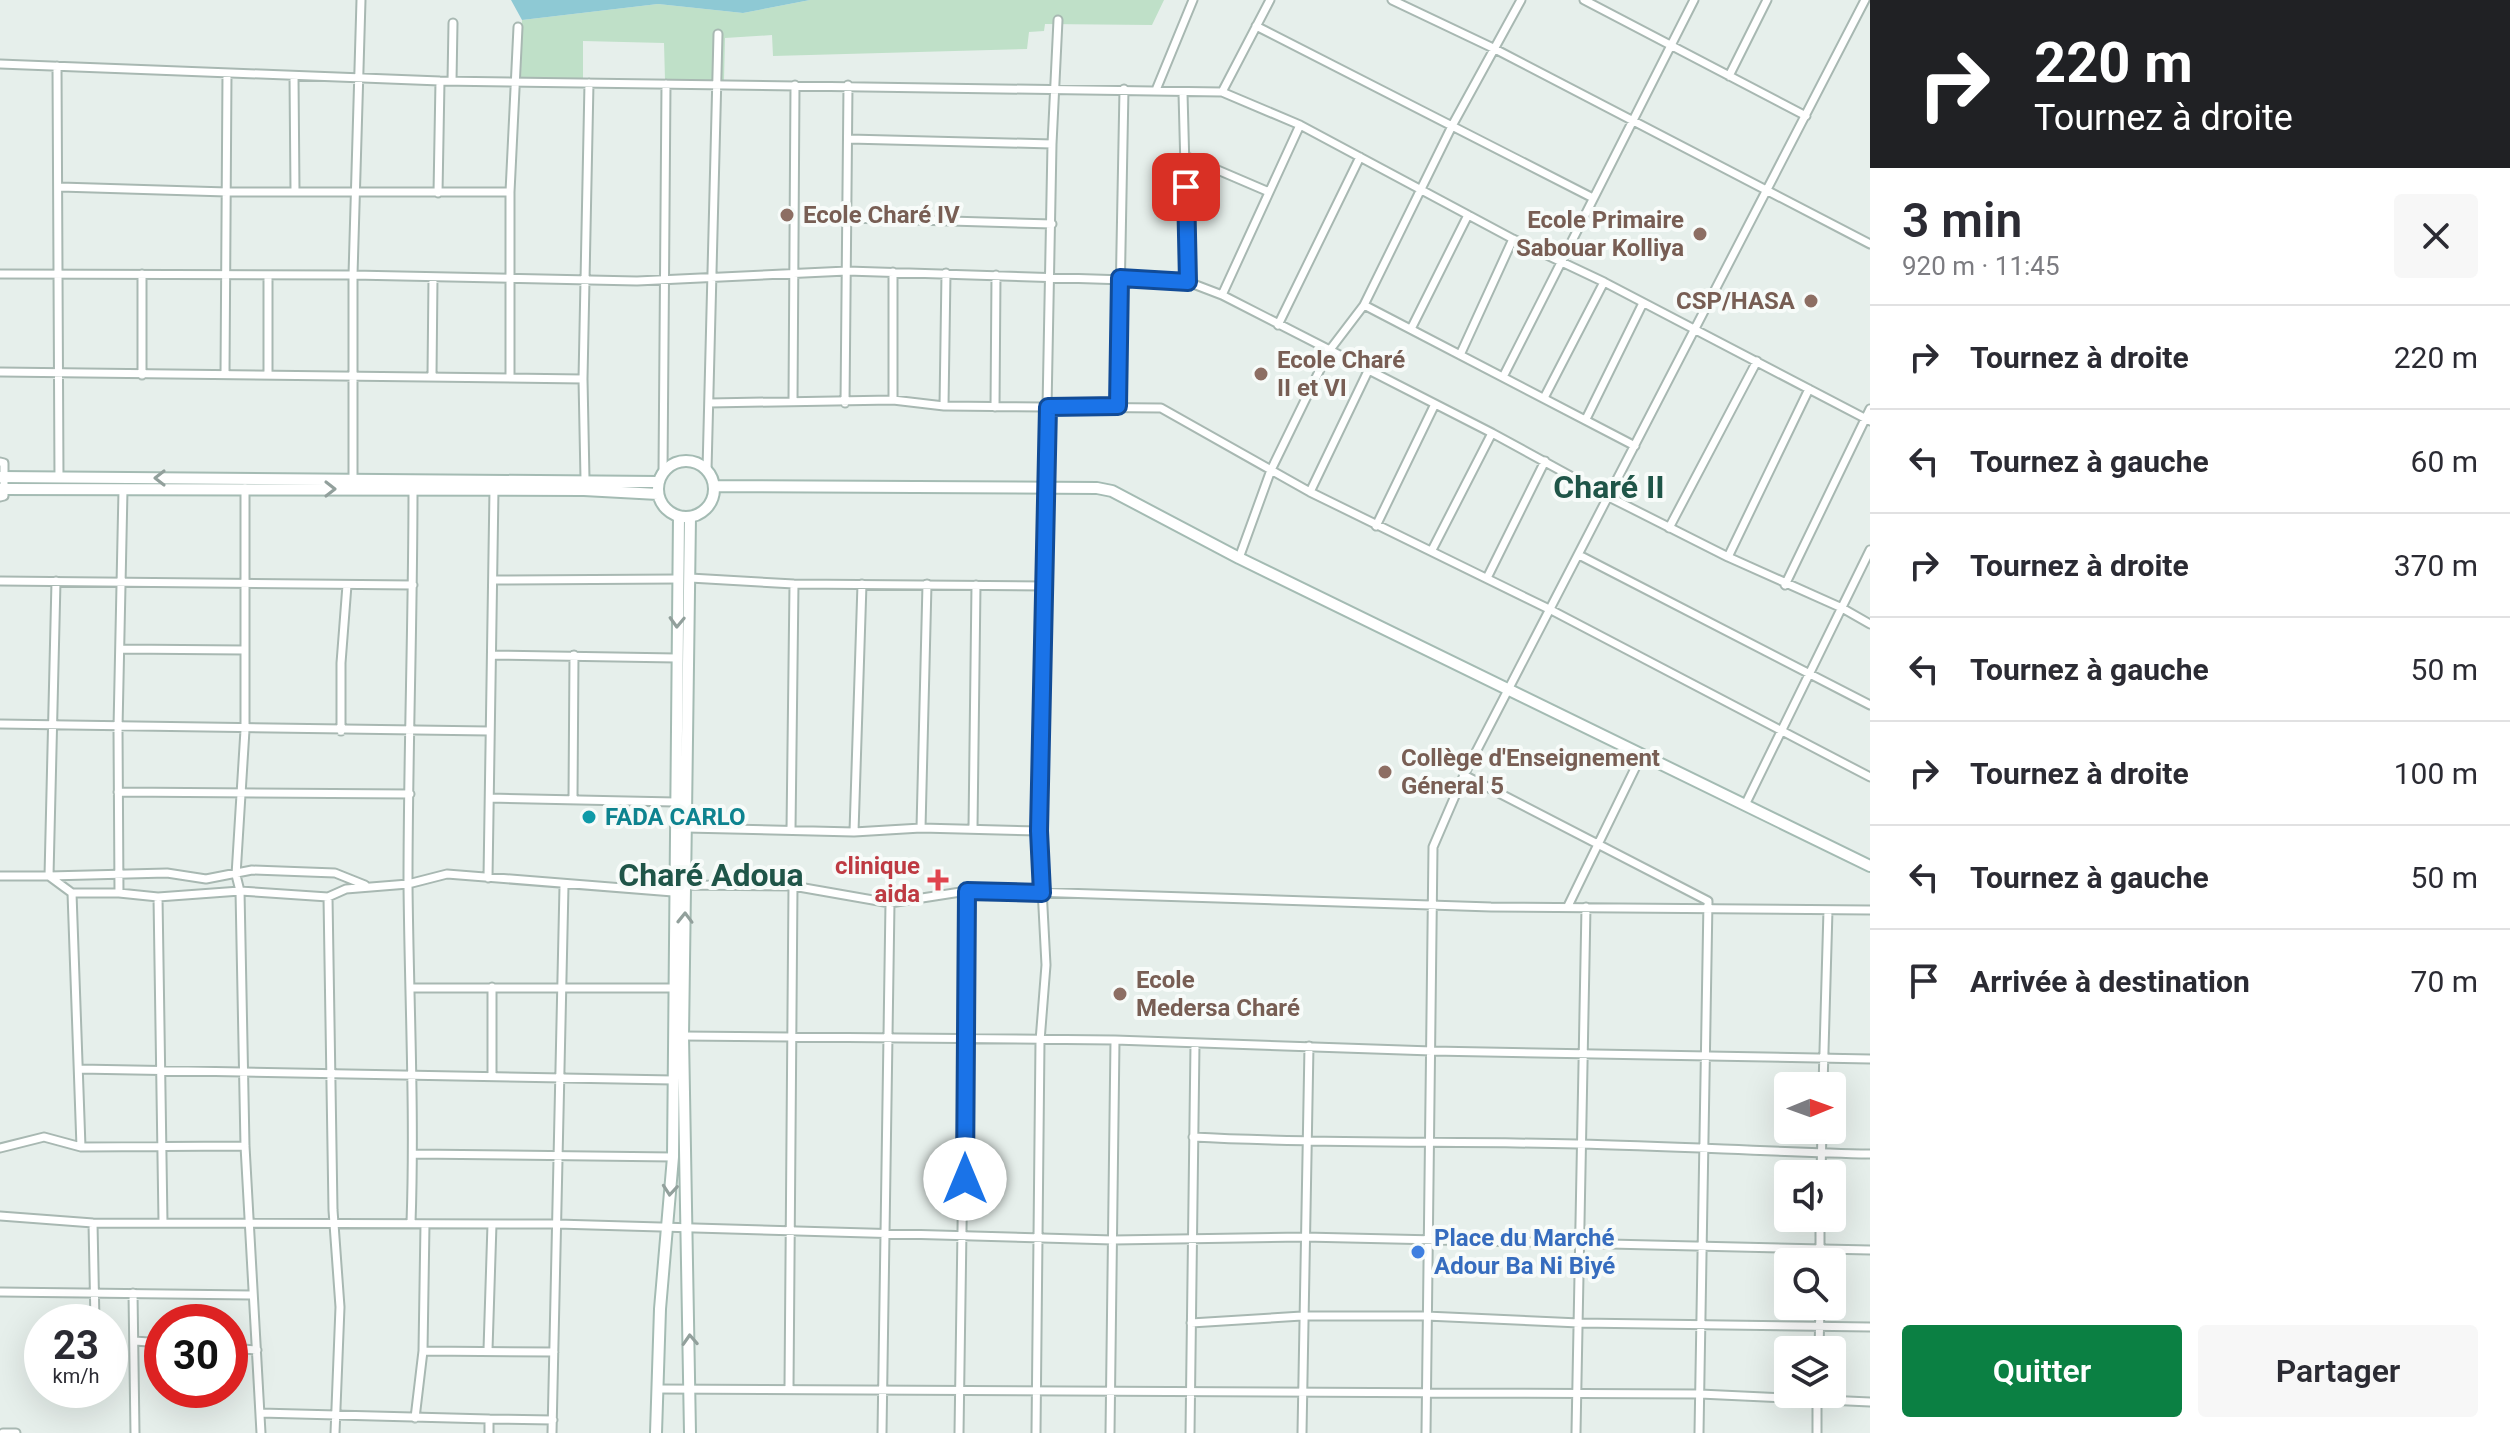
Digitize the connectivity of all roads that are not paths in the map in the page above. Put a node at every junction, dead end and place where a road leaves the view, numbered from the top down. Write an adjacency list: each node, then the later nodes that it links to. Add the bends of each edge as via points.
1 (361, 0): 24 (street)
2 (1193, 0): 35 (street)
3 (1270, 0): 14 (street)
4 (1392, 0): 18 (street)
5 (1521, 0): 18 (street)
6 (1584, 0): 11 (street)
7 (1610, 0): 11 (street)
8 (1694, 0): 17 (street)
9 (1767, 0): 23 (street)
10 (1865, 0): 38 (street)
11 (1604, 10): 17 (street)
12 (1058, 20): 33 (street)
13 (453, 23): 26 (street)
14 (1256, 26): 36 (street); 40 (street)
15 (518, 27): 27 (street)
16 (718, 34): 30 (street)
17 (1670, 45): 23 (street); 39 (street)
18 (1493, 48): 39 (street); 40 (street)
19 (0, 64): 20 (street)
20 (57, 66): 21 (street); 46 (street)
21 (227, 73): 22 (street); 49 (street)
22 (294, 76): 24 (street); 48 (street)
23 (1729, 76): 38 (street)
24 (359, 78): 25 (street); 50 (street)
25 (440, 81): 26 (street); 54 (street)
26 (452, 81): 27 (street)
27 (517, 81): 28 (street); 51 (street)
28 (589, 83): 29 (street); 78 (street)
29 (666, 84): 30 (street); 79 (street)
30 (717, 84): 31 (street); 72 (street)
31 (795, 85): 32 (street); 62 (street)
32 (848, 85): 33 (street); 42 (street)
33 (1053, 89): 34 (street); 43 (street)
34 (1124, 89): 35 (street); 76 (street)
35 (1156, 90): 37 (street)
36 (1222, 92): 37 (street); 41 (street)
37 (1183, 93): 44 (street)
38 (1806, 116): 53 (street)
39 (1631, 122): 53 (street); 55 (street)
40 (1453, 124): 47 (street); 55 (street)
41 (1300, 125): 45 (street); 52 (street)
42 (849, 139): 43 (street); 57 (street)
43 (1052, 144): 58 (street)
44 (1185, 156): 52 (street); 80 (street)
45 (1360, 157): 47 (street); 85 (street)
46 (60, 187): 49 (street); 68 (street)
47 (1420, 190): 56 (street); 84 (street)
48 (295, 191): 49 (street); 50 (street)
49 (227, 192): 69 (street)
50 (358, 192): 54 (street); 71 (street)
51 (510, 192): 54 (street); 77 (street)
52 (1269, 192): 82 (street)
53 (1767, 192): 60 (street); 87 (street)
54 (438, 193)
55 (1593, 198): 61 (street)
56 (1468, 215): 59 (street); 86 (street)
57 (848, 218): 58 (street); 63 (street)
58 (1052, 224): 74 (street)
59 (1513, 239): 61 (street); 89 (street)
60 (1870, 244)
61 (1560, 264): 81 (street); 100 (street)
62 (793, 271): 63 (street); 72 (street); 105 (street)
63 (847, 271): 64 (street); 107 (street)
64 (893, 272): 65 (street); 104 (street)
65 (946, 273): 73 (street); 109 (street)
66 (0, 274): 68 (street)
67 (142, 274): 68 (street); 69 (street); 95 (street)
68 (59, 275): 93 (street)
69 (226, 275): 70 (street); 94 (street)
70 (268, 275): 71 (street); 96 (street)
71 (353, 275): 75 (street); 97 (street)
72 (713, 275): 79 (street); 106 (street)
73 (996, 275): 74 (street); 111 (street)
74 (1051, 276): 76 (street); 112 (street)
75 (433, 278): 77 (street); 98 (street)
76 (1120, 278): 80 (street); 110 (street)
77 (509, 279): 78 (street); 99 (street)
78 (586, 280): 79 (street); 101 (street)
79 (664, 280): 125 (street)
80 (1188, 282): 82 (street)
81 (1604, 282): 83 (street); 103 (street)
82 (1222, 295): 85 (street)
83 (1643, 303): 87 (street); 114 (street)
84 (1364, 305): 86 (street); 88 (street)
85 (1278, 325): 88 (street)
86 (1411, 329): 89 (street)
87 (1694, 331): 90 (street); 117 (street)
88 (1329, 351): 91 (street); 121 (street)
89 (1460, 355): 100 (street)
90 (1757, 361): 102 (street); 137 (street)
91 (1368, 371): 108 (street); 133 (street)
92 (0, 372): 93 (street)
93 (57, 374): 95 (street); 122 (street)
94 (225, 374): 95 (street); 96 (street)
95 (142, 375)
96 (268, 375): 97 (street)
97 (351, 375): 98 (street); 123 (street)
98 (432, 375): 99 (street)
99 (510, 377): 101 (street)
100 (1503, 377): 103 (street)
101 (583, 379): 124 (street)
102 (1809, 389): 115 (street); 141 (street)
103 (1544, 398): 114 (street)
104 (893, 400): 107 (street); 109 (street)
105 (793, 401): 106 (street); 107 (street)
106 (709, 403): 120 (street)
107 (845, 403)
108 (1435, 404): 116 (street); 136 (street)
109 (944, 406): 111 (street)
110 (1118, 406): 112 (street); 121 (street, via 1161,408)
111 (995, 407): 112 (street)
112 (1048, 407): 131 (street)
113 (1870, 409): 115 (street)
114 (1586, 419): 117 (street)
115 (1868, 420): 157 (street)
116 (1492, 433): 118 (street); 138 (street)
117 (1635, 446): 134 (street)
118 (1545, 461): 134 (street); 144 (street)
119 (0, 462): 126 (street)
120 (707, 470): 125 (street, via 687,460 676,462); 127 (street)
121 (1271, 470): 133 (street); 142 (street)
122 (59, 478): 123 (street, one-way to 122); 126 (street)
123 (353, 478): 124 (street)
124 (585, 479): 125 (street)
125 (660, 483): 130 (street); 135 (street, via 665,508)
126 (2, 486): 132 (street)
127 (714, 486): 131 (street); 135 (street, via 710,504)
128 (245, 488): 129 (street, one-way to 129); 132 (street); 149 (street)
129 (413, 489): 130 (street); 155 (street)
130 (494, 489): 146 (street)
131 (1046, 489): 142 (street, via 1112,491); 158 (street)
132 (123, 490): 150 (street)
133 (1310, 492): 136 (street)
134 (1609, 497): 137 (street); 139 (street)
135 (684, 516): 143 (street); 145 (street)
136 (1376, 526): 138 (street)
137 (1669, 528): 141 (street)
138 (1432, 550): 144 (street)
139 (1579, 555): 160 (street); 167 (street)
140 (1869, 556): 159 (street)
141 (1728, 557): 157 (street)
142 (1239, 558): 168 (street)
143 (690, 578): 151 (street); 188 (street)
144 (1487, 578): 160 (street)
145 (678, 579): 146 (street); 166 (street, one-way to 166)
146 (493, 580): 164 (street)
147 (0, 581): 148 (street)
148 (56, 581): 150 (street); 171 (street)
149 (244, 581): 150 (street); 154 (street); 163 (street)
150 (122, 582): 162 (street)
151 (794, 584): 152 (street); 191 (street)
152 (862, 584): 153 (street); 193 (street)
153 (927, 584): 156 (street); 189 (street)
154 (347, 585): 155 (street); 174 (street)
155 (413, 585): 175 (street)
156 (976, 585): 158 (street); 190 (street)
157 (1785, 585): 159 (street)
158 (1046, 586): 192 (street)
159 (1842, 608): 161 (street); 167 (street)
160 (1551, 610): 168 (street); 177 (street)
161 (1870, 624)
162 (120, 649): 163 (street); 172 (street)
163 (244, 650): 173 (street)
164 (492, 655): 165 (street); 176 (street)
165 (574, 655): 166 (street); 185 (street)
166 (676, 658): 186 (street)
167 (1810, 675): 169 (street); 177 (street)
168 (1510, 690): 178 (street); 179 (street)
169 (1870, 705)
170 (0, 724): 171 (street)
171 (54, 727): 172 (street); 199 (street)
172 (118, 728): 173 (street); 181 (street)
173 (245, 730): 174 (street); 182 (street)
174 (341, 731): 175 (street)
175 (412, 731): 176 (street); 183 (street)
176 (489, 731): 184 (street)
177 (1781, 732): 180 (street); 187 (street)
178 (1642, 754): 187 (street); 194 (street)
179 (1464, 775): 194 (street); 215 (street, via 1433,847)
180 (1870, 777)
181 (118, 792): 182 (street); 196 (street)
182 (242, 792): 183 (street); 197 (street)
183 (410, 794): 201 (street)
184 (490, 798): 185 (street); 200 (street)
185 (573, 798): 186 (street)
186 (675, 802): 208 (street)
187 (1745, 805): 195 (street)
188 (686, 828): 191 (street); 202 (street)
189 (921, 828): 190 (street); 193 (street)
190 (973, 828): 192 (street)
191 (791, 830): 193 (street)
192 (1039, 831): 211 (street)
193 (854, 832)
194 (1597, 842): 216 (street); 218 (street, via 1706,899)
195 (1870, 866)
196 (119, 874): 197 (street, via 206,879); 199 (street); 210 (street)
197 (236, 875): 203 (street, via 252,870 335,873); 206 (street)
198 (0, 876): 199 (street)
199 (49, 876): 209 (street)
200 (488, 878): 201 (street, via 447,874); 204 (street)
201 (408, 884): 203 (street); 223 (street)
202 (686, 885): 205 (street); 208 (street); 225 (street, one-way to 202)
203 (366, 886): 213 (street)
204 (564, 886): 208 (street); 222 (street)
205 (793, 886): 214 (street); 226 (street)
206 (240, 891): 212 (street); 213 (street); 240 (street)
207 (967, 891): 211 (street); 214 (street); 227 (street)
208 (673, 892): 224 (street)
209 (72, 893): 210 (street); 239 (street)
210 (119, 893): 212 (street)
211 (1042, 893): 215 (street); 230 (street, via 1046,965)
212 (158, 897): 238 (street)
213 (328, 897): 242 (street)
214 (890, 903): 228 (street)
215 (1434, 905): 216 (street); 233 (street)
216 (1568, 906): 217 (street)
217 (1586, 907): 218 (street); 234 (street)
218 (1710, 908): 219 (street); 235 (street)
219 (1828, 910): 220 (street); 236 (street)
220 (1870, 910)
221 (492, 987): 222 (street); 223 (street); 243 (street)
222 (562, 987): 224 (street); 245 (street)
223 (411, 988): 244 (street)
224 (674, 988): 246 (street)
225 (683, 1036): 226 (street); 273 (street)
226 (793, 1037): 228 (street); 274 (street)
227 (965, 1038): 228 (street); 230 (street); 276 (street)
228 (887, 1039): 275 (street)
229 (1115, 1040): 230 (street); 231 (street); 280 (street)
230 (1040, 1041): 277 (street)
231 (1195, 1044): 232 (street); 247 (street)
232 (1309, 1046): 233 (street); 249 (street)
233 (1432, 1051): 234 (street); 248 (street)
234 (1583, 1054): 235 (street); 250 (street)
235 (1707, 1056): 236 (street); 256 (street)
236 (1824, 1058): 237 (street); 241 (street)
237 (1870, 1059)
238 (161, 1068): 239 (street); 240 (street); 254 (street)
239 (79, 1069): 253 (street)
240 (245, 1072): 242 (street); 252 (street)
241 (1824, 1072)
242 (330, 1074): 244 (street); 268 (street)
243 (492, 1075): 244 (street); 245 (street)
244 (411, 1076): 258 (street)
245 (559, 1077): 246 (street); 260 (street)
246 (673, 1080): 261 (street)
247 (1193, 1137): 249 (street); 279 (street)
248 (1430, 1143): 249 (street); 250 (street); 281 (street)
249 (1307, 1144): 278 (street)
250 (1580, 1144): 256 (street); 282 (street)
251 (1821, 1144): 257 (street)
252 (245, 1146): 254 (street); 266 (street)
253 (81, 1147): 254 (street); 255 (street, via 44,1137)
254 (165, 1147): 264 (street)
255 (0, 1148)
256 (1705, 1151): 257 (street); 283 (street)
257 (1821, 1153): 259 (street); 262 (street)
258 (413, 1154): 260 (street); 267 (street)
259 (1870, 1154)
260 (557, 1155): 261 (street); 271 (street)
261 (673, 1157): 272 (street, one-way to 272)
262 (1821, 1160)
263 (0, 1216): 265 (street)
264 (163, 1222): 265 (street); 266 (street)
265 (93, 1223): 287 (street)
266 (249, 1223): 268 (street); 290 (street)
267 (411, 1223): 268 (street); 269 (street)
268 (337, 1224): 325 (street, via 340,1307)
269 (425, 1224): 270 (street); 306 (street)
270 (492, 1224): 271 (street); 305 (street)
271 (557, 1224): 272 (street); 307 (street)
272 (667, 1226): 273 (street); 310 (street)
273 (686, 1229): 274 (street); 311 (street, one-way to 273)
274 (790, 1232): 275 (street); 308 (street)
275 (885, 1234): 276 (street); 309 (street)
276 (964, 1235): 277 (street); 312 (street)
277 (1039, 1236): 280 (street); 313 (street)
278 (1304, 1237): 279 (street); 281 (street); 292 (street)
279 (1192, 1239): 280 (street); 296 (street)
280 (1113, 1240): 314 (street)
281 (1428, 1241): 282 (street); 293 (street)
282 (1579, 1245): 283 (street); 297 (street)
283 (1704, 1247): 284 (street); 295 (street)
284 (1774, 1248)
285 (1846, 1250): 286 (street)
286 (1870, 1250)
287 (94, 1291): 288 (street); 289 (street); 291 (street)
288 (0, 1292)
289 (133, 1293): 290 (street); 301 (street)
290 (251, 1295): 304 (street)
291 (94, 1304)
292 (1302, 1316): 293 (street); 296 (street); 316 (street)
293 (1426, 1316): 297 (street); 317 (street)
294 (1819, 1320): 298 (street)
295 (1703, 1322): 297 (street); 298 (street); 318 (street)
296 (1191, 1323): 315 (street)
297 (1579, 1323): 320 (street)
298 (1819, 1324): 299 (street); 300 (street)
299 (1870, 1327)
300 (1819, 1336)
301 (135, 1341): 302 (street); 331 (street)
302 (144, 1342)
303 (248, 1349): 304 (street)
304 (257, 1350): 324 (street)
305 (488, 1350): 306 (street); 307 (street)
306 (423, 1351): 326 (street)
307 (554, 1352): 328 (street)
308 (789, 1387): 309 (street); 311 (street)
309 (882, 1388): 312 (street); 338 (street)
310 (657, 1389): 311 (street); 336 (street)
311 (689, 1389): 337 (street)
312 (959, 1390): 313 (street); 339 (street)
313 (1036, 1391): 314 (street); 340 (street)
314 (1111, 1392): 315 (street); 341 (street)
315 (1190, 1392): 316 (street); 342 (street)
316 (1305, 1392): 317 (street); 343 (street)
317 (1426, 1394): 320 (street); 344 (street)
318 (1700, 1394): 319 (street); 320 (street); 346 (street)
319 (1774, 1395)
320 (1577, 1397): 345 (street)
321 (1846, 1399): 322 (street)
322 (1870, 1402)
323 (1818, 1408): 347 (street)
324 (260, 1413): 325 (street); 332 (street)
325 (334, 1414): 326 (street); 333 (street)
326 (415, 1418): 327 (street)
327 (489, 1419): 328 (street); 334 (street)
328 (553, 1420): 335 (street)
329 (3, 1433): 330 (street)
330 (16, 1433)
331 (135, 1433)
332 (261, 1433)
333 (335, 1433)
334 (489, 1433)
335 (552, 1433)
336 (656, 1433)
337 (690, 1433)
338 (882, 1433)
339 (959, 1433)
340 (1036, 1433)
341 (1110, 1433)
342 (1190, 1433)
343 (1302, 1433)
344 (1426, 1433)
345 (1576, 1433)
346 (1699, 1433)
347 (1817, 1433)

